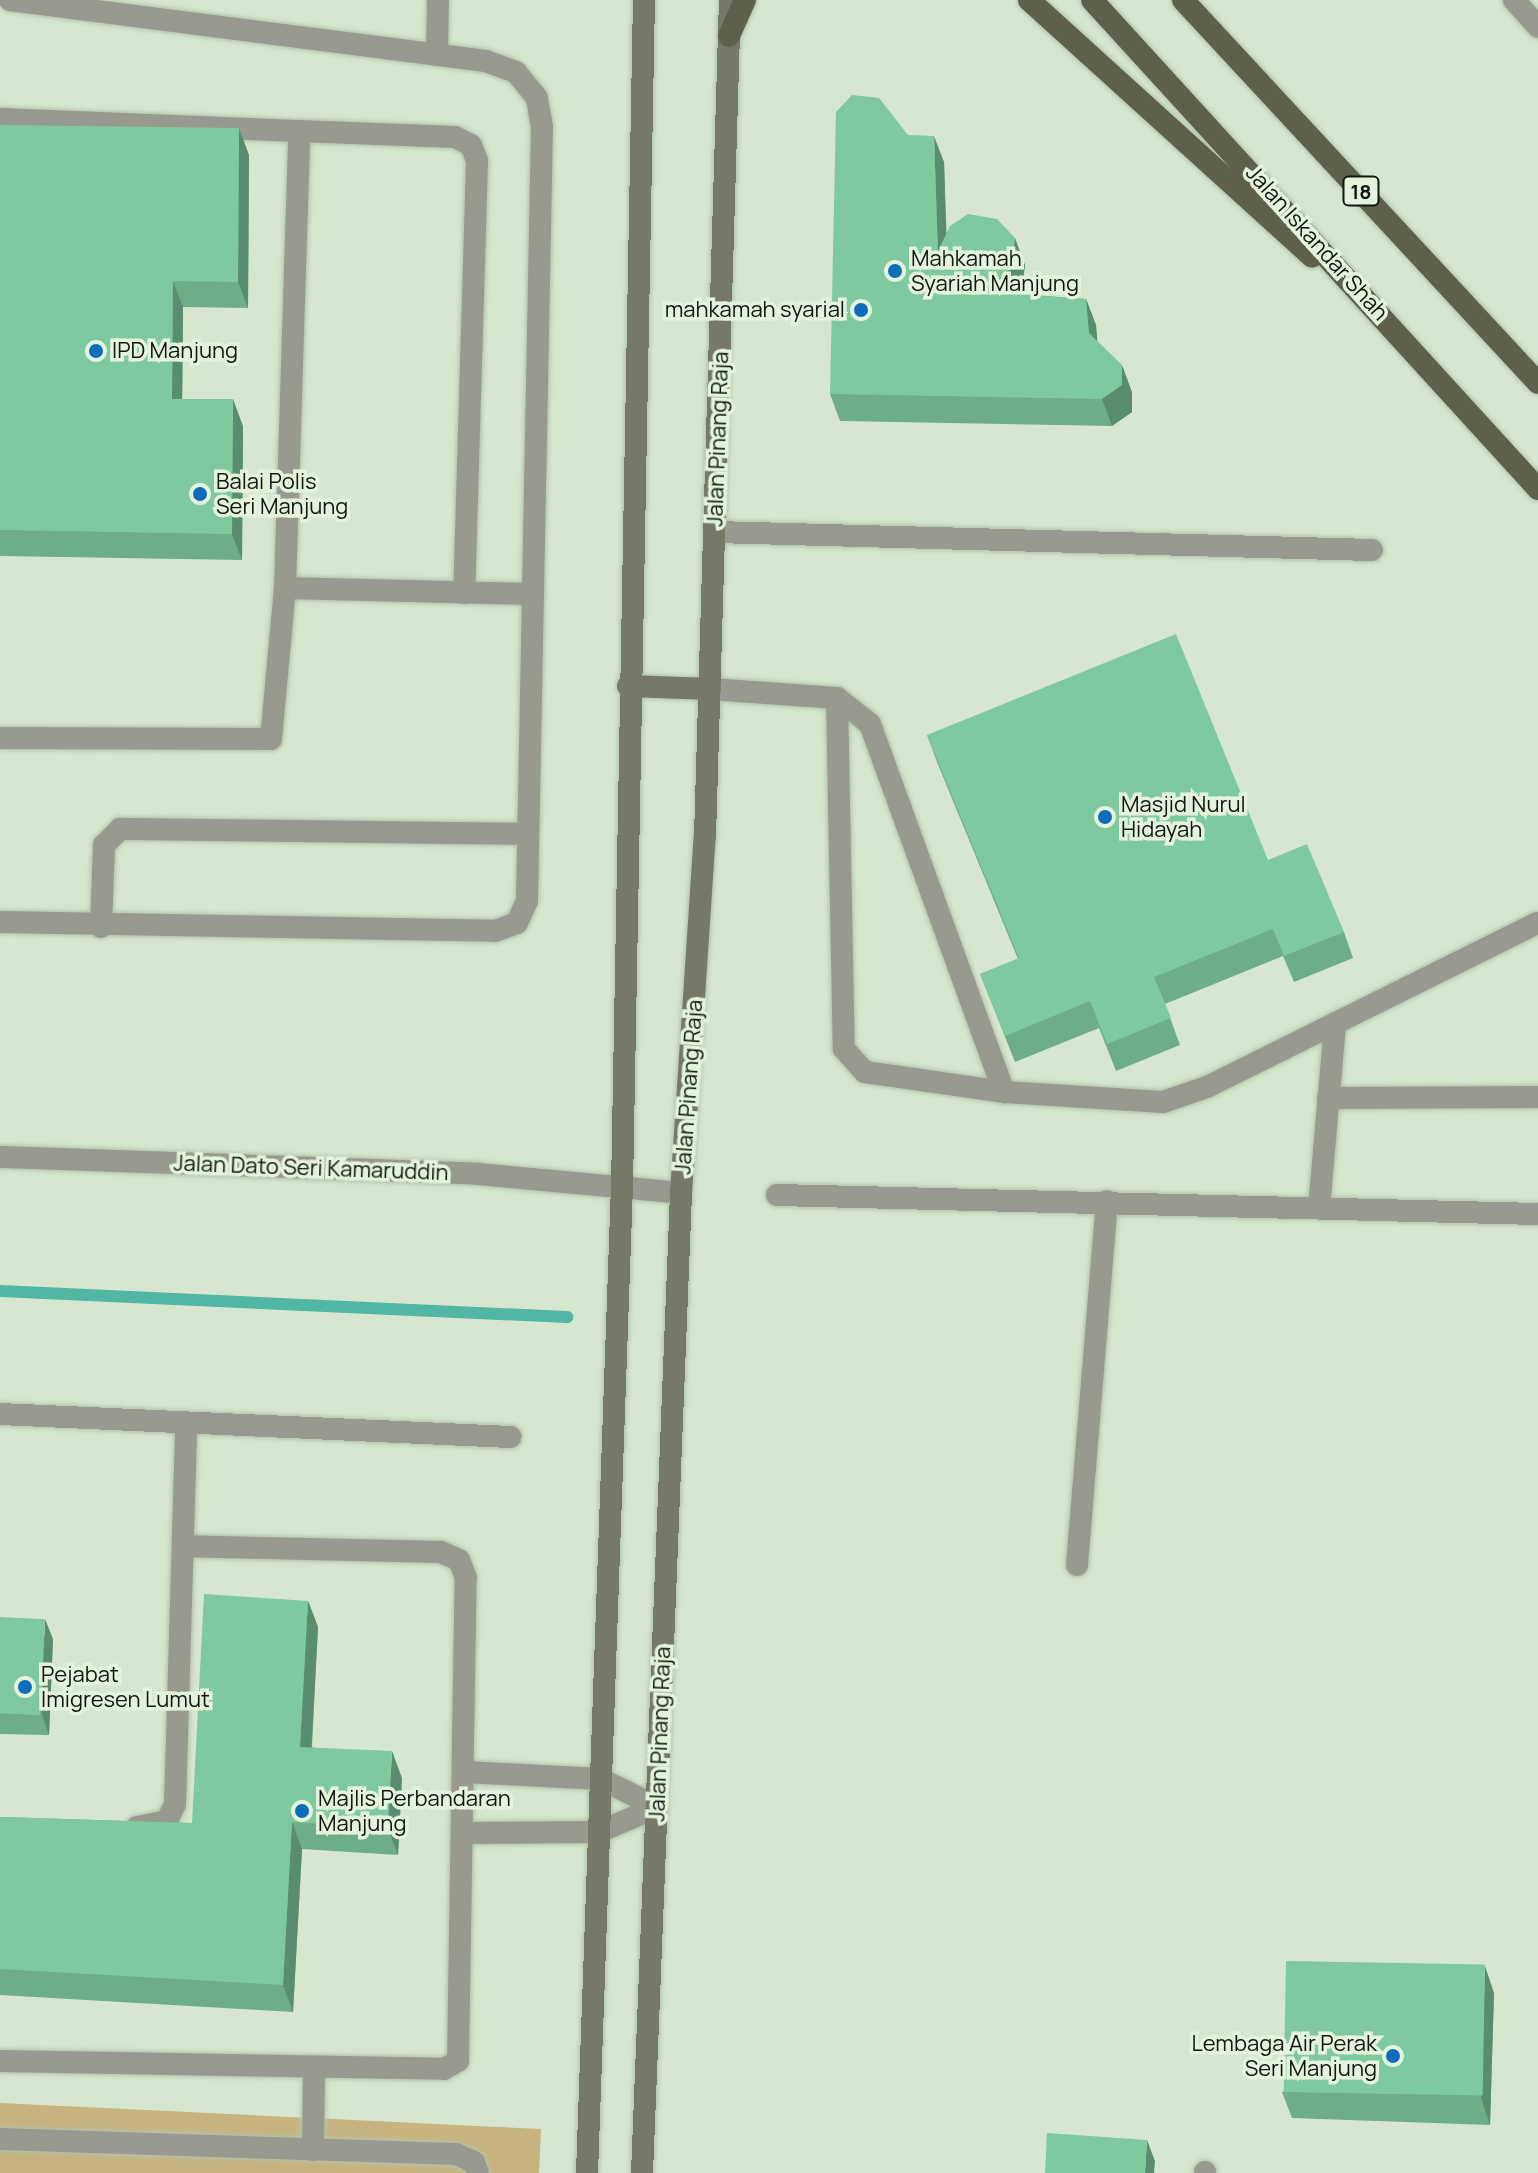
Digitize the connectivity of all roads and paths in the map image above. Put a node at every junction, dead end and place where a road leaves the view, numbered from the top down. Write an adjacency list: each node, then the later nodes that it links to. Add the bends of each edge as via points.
1 (10, 0): 12 (street)
2 (438, 0): 12 (street)
3 (644, 0): 23 (main road)
4 (730, 0): 11 (main road, Jalan Pinang Raja)
5 (745, 0): 11 (main road)
6 (1029, 0): 15 (main road)
7 (1092, 0): 15 (main road, Jalan Iskandar Shah)
8 (1183, 0): 16 (main road, 18)
9 (1514, 0): 10 (street)
10 (1538, 27)
11 (729, 36): 18 (main road, Jalan Pinang Raja)
12 (437, 55): 22 (street, via 516,72 537,98 542,127)
13 (0, 119): 14 (street)
14 (299, 131): 20 (street); 21 (street, via 455,137 471,145 477,161)
15 (1415, 353): 17 (main road, Jalan Iskandar Shah)
16 (1537, 379)
17 (1538, 489)
18 (715, 532): 19 (street); 24 (main road, Jalan Pinang Raja)
19 (1372, 550)
20 (285, 588): 21 (street); 26 (street, via 271,739)
21 (464, 593): 22 (street)
22 (530, 594): 27 (street)
23 (628, 686): 24 (main road); 36 (main road)
24 (710, 689): 25 (street); 37 (main road, Jalan Pinang Raja)
25 (837, 698): 32 (street, via 857,708 883,749); 32 (street, via 844,1049 865,1072)
26 (0, 738)
27 (525, 834): 30 (street, via 527,901 517,923 495,931); 30 (street, via 120,829 104,845)
28 (0, 922): 30 (street)
29 (1538, 923): 31 (street)
30 (101, 927)
31 (1335, 1024): 32 (street, via 1163,1102); 34 (street)
32 (1004, 1092)
33 (1538, 1097): 34 (street)
34 (1328, 1098): 40 (street)
35 (0, 1157): 36 (street, Jalan Dato Seri Kamaruddin, via 478,1174)
36 (622, 1187): 37 (street, Jalan Dato Seri Kamaruddin); 48 (main road)
37 (681, 1193): 49 (main road, Jalan Pinang Raja)
38 (777, 1195): 39 (street)
39 (1107, 1201): 40 (street); 46 (street)
40 (1319, 1208): 41 (street)
41 (1538, 1214)
42 (0, 1414): 43 (street)
43 (186, 1423): 44 (street); 45 (street)
44 (510, 1437)
45 (186, 1546): 47 (street, via 441,1552 459,1560 466,1578); 50 (street, via 175,1804 167,1821)
46 (1077, 1565)
47 (464, 1772): 48 (street); 52 (street)
48 (601, 1779): 49 (street); 51 (main road)
49 (657, 1807): 51 (street); 59 (main road, Jalan Pinang Raja)
50 (119, 1825)
51 (599, 1832): 52 (street); 58 (main road)
52 (464, 1833): 54 (street, via 463,2047 458,2061 444,2069)
53 (0, 2061): 54 (street)
54 (314, 2067): 56 (street)
55 (0, 2139): 56 (street)
56 (313, 2150): 57 (street, via 456,2154 474,2162)
57 (478, 2173)
58 (587, 2173)
59 (642, 2173)

